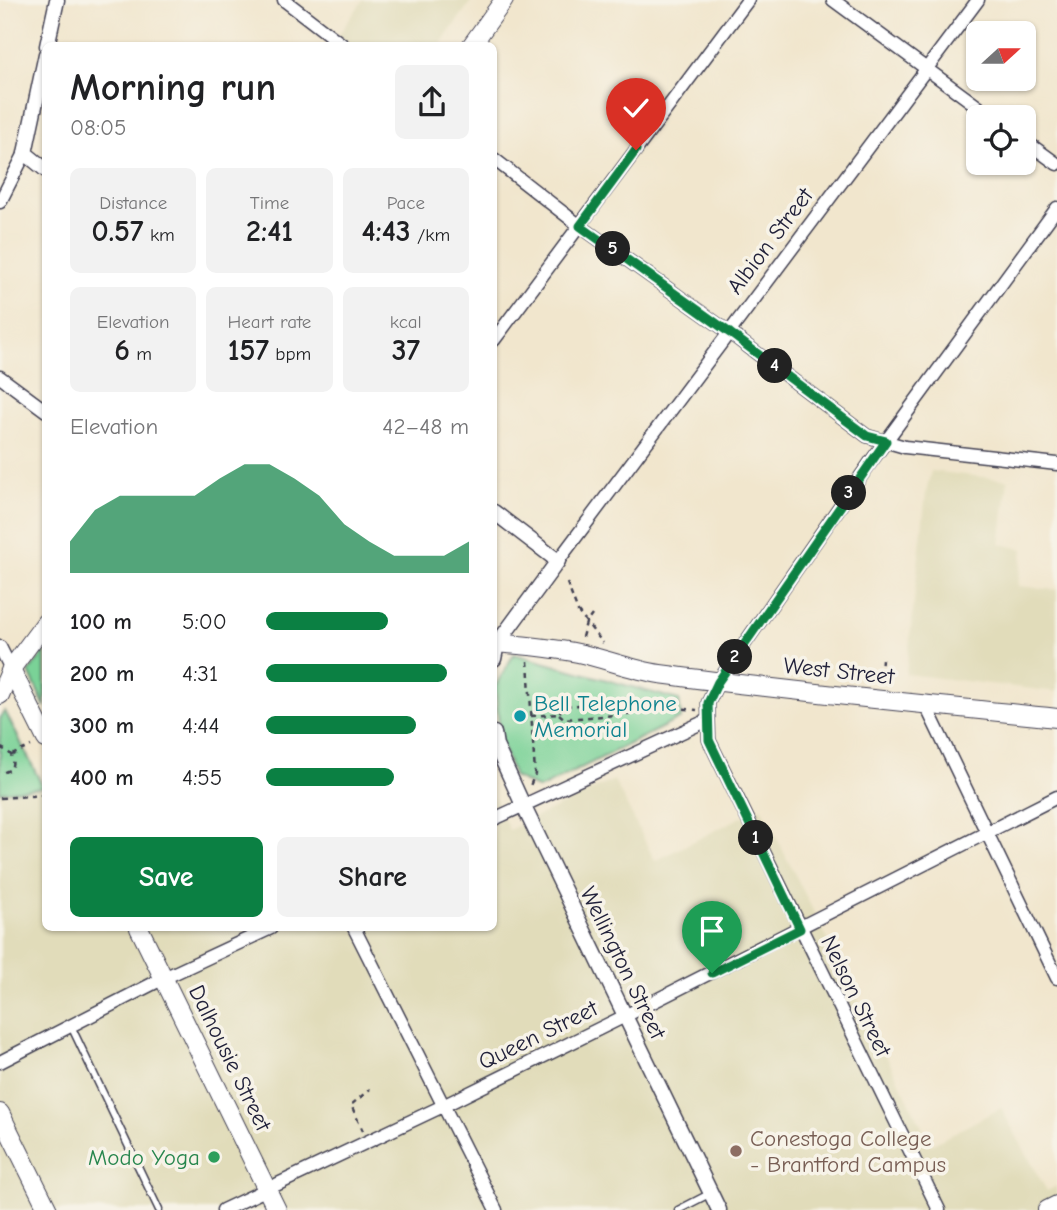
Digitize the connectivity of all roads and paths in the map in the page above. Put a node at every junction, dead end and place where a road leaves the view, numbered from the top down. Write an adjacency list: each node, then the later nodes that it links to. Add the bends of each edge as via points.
1 (57, 0): 7 (street)
2 (284, 0): 8 (street)
3 (504, 0): 9 (main road)
4 (748, 0): 20 (street)
5 (834, 0): 10 (street)
6 (978, 0): 10 (street, Albion Street)
7 (48, 42)
8 (339, 42)
9 (474, 42)
10 (927, 70): 12 (street); 21 (street, Albion Street)
11 (42, 73): 14 (street)
12 (975, 105)
13 (1036, 149): 16 (street)
14 (25, 153): 17 (street); 18 (street)
15 (497, 161): 20 (street)
16 (1057, 164)
17 (42, 167)
18 (0, 202)
19 (1057, 208): 25 (street)
20 (580, 226): 21 (street); 22 (street)
21 (730, 333): 25 (street, via 867,436); 28 (street, Albion Street)
22 (497, 336)
23 (0, 377): 24 (street)
24 (42, 408)
25 (886, 441): 26 (street); 41 (street)
26 (1057, 464)
27 (497, 514): 28 (street)
28 (558, 561): 34 (street, Albion Street)
29 (567, 583): 31 (path)
30 (592, 615): 31 (path)
31 (586, 623): 37 (path); 39 (path)
32 (42, 627): 40 (main road)
33 (523, 644): 36 (main road, West Street); 37 (main road, West Street); 48 (path, via 528,657)
34 (497, 646)
35 (0, 647): 40 (street)
36 (497, 649)
37 (578, 653): 39 (main road, West Street)
38 (882, 659): 43 (path)
39 (622, 665): 41 (main road, West Street)
40 (6, 672): 42 (main road); 50 (main road)
41 (718, 682): 43 (main road, West Street); 47 (street)
42 (0, 695)
43 (879, 701): 44 (main road, West Street)
44 (925, 704): 49 (main road, West Street); 60 (street)
45 (664, 707): 46 (path, via 654,712 565,719); 46 (path, via 655,701 563,706); 47 (path)
46 (559, 714): 48 (path)
47 (708, 715): 58 (street); 61 (street, Nelson Street, via 709,740)
48 (531, 716): 58 (path, via 535,774)
49 (1057, 718)
50 (40, 742): 53 (path)
51 (0, 748): 53 (path)
52 (497, 748): 58 (street, Wellington Street)
53 (12, 755): 54 (path, via 11,769)
54 (0, 774)
55 (42, 795): 56 (path)
56 (0, 797)
57 (1057, 797): 60 (street, Queen Street)
58 (523, 804): 59 (street); 67 (street, Wellington Street)
59 (497, 817)
60 (987, 833): 61 (street, Queen Street); 66 (street)
61 (800, 929): 67 (street, Queen Street); 84 (street, Nelson Street)
62 (140, 931): 65 (main road, Dalhousie Street)
63 (265, 931): 65 (street)
64 (356, 931): 71 (street)
65 (164, 978): 68 (street); 74 (main road, Dalhousie Street)
66 (1057, 978)
67 (623, 1017): 71 (street, Queen Street); 75 (street, Wellington Street)
68 (71, 1026): 69 (street); 78 (lane)
69 (0, 1062)
70 (370, 1089): 73 (path, via 351,1105)
71 (443, 1106): 73 (street, Queen Street); 81 (street)
72 (0, 1113): 77 (main road)
73 (368, 1141): 74 (street, Queen Street)
74 (267, 1188): 79 (street, Queen Street); 80 (main road, Dalhousie Street)
75 (710, 1193): 82 (lane); 83 (street, Wellington Street)
76 (1057, 1205): 85 (main road)
77 (48, 1210)
78 (159, 1210)
79 (223, 1210)
80 (277, 1210)
81 (496, 1210)
82 (678, 1210)
83 (719, 1210)
84 (939, 1210)
85 (1047, 1210)

